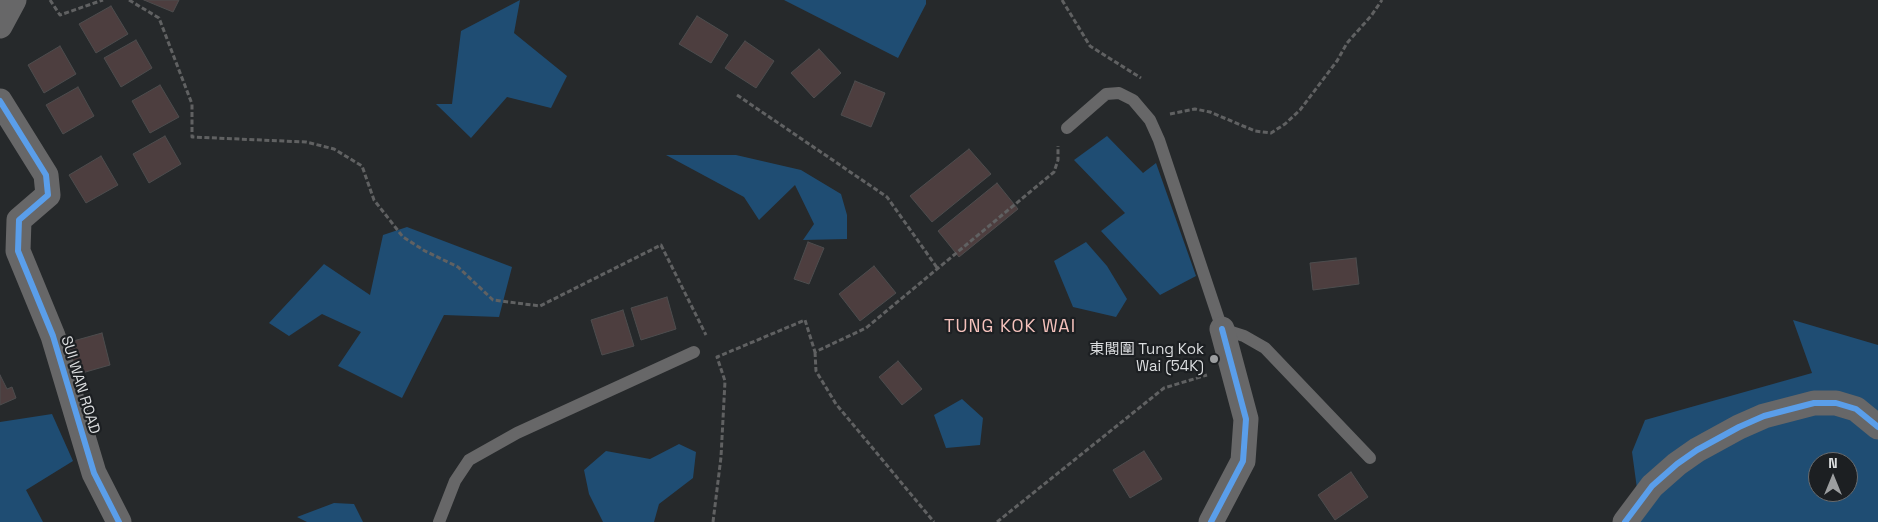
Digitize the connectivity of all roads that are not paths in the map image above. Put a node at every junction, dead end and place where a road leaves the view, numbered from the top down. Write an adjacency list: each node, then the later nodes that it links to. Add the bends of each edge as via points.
1 (14, 0): 2 (street)
2 (0, 26)
3 (0, 101): 9 (street, SUI WAN ROAD, via 46,175 48,195 19,220 18,251 52,336 94,474)
4 (1067, 128): 5 (lane, via 1106,94 1119,93 1133,100 1150,120)
5 (1222, 329): 8 (lane, via 1265,348); 11 (street, via 1246,419 1242,461)
6 (694, 352): 10 (lane, via 517,433 468,460 455,481)
7 (1878, 427): 12 (street, via 1856,409 1836,403 1822,402 1764,416 1706,445 1677,464 1652,486)
8 (1370, 458)
9 (119, 522)
10 (439, 522)
11 (1211, 522)
12 (1625, 522)

